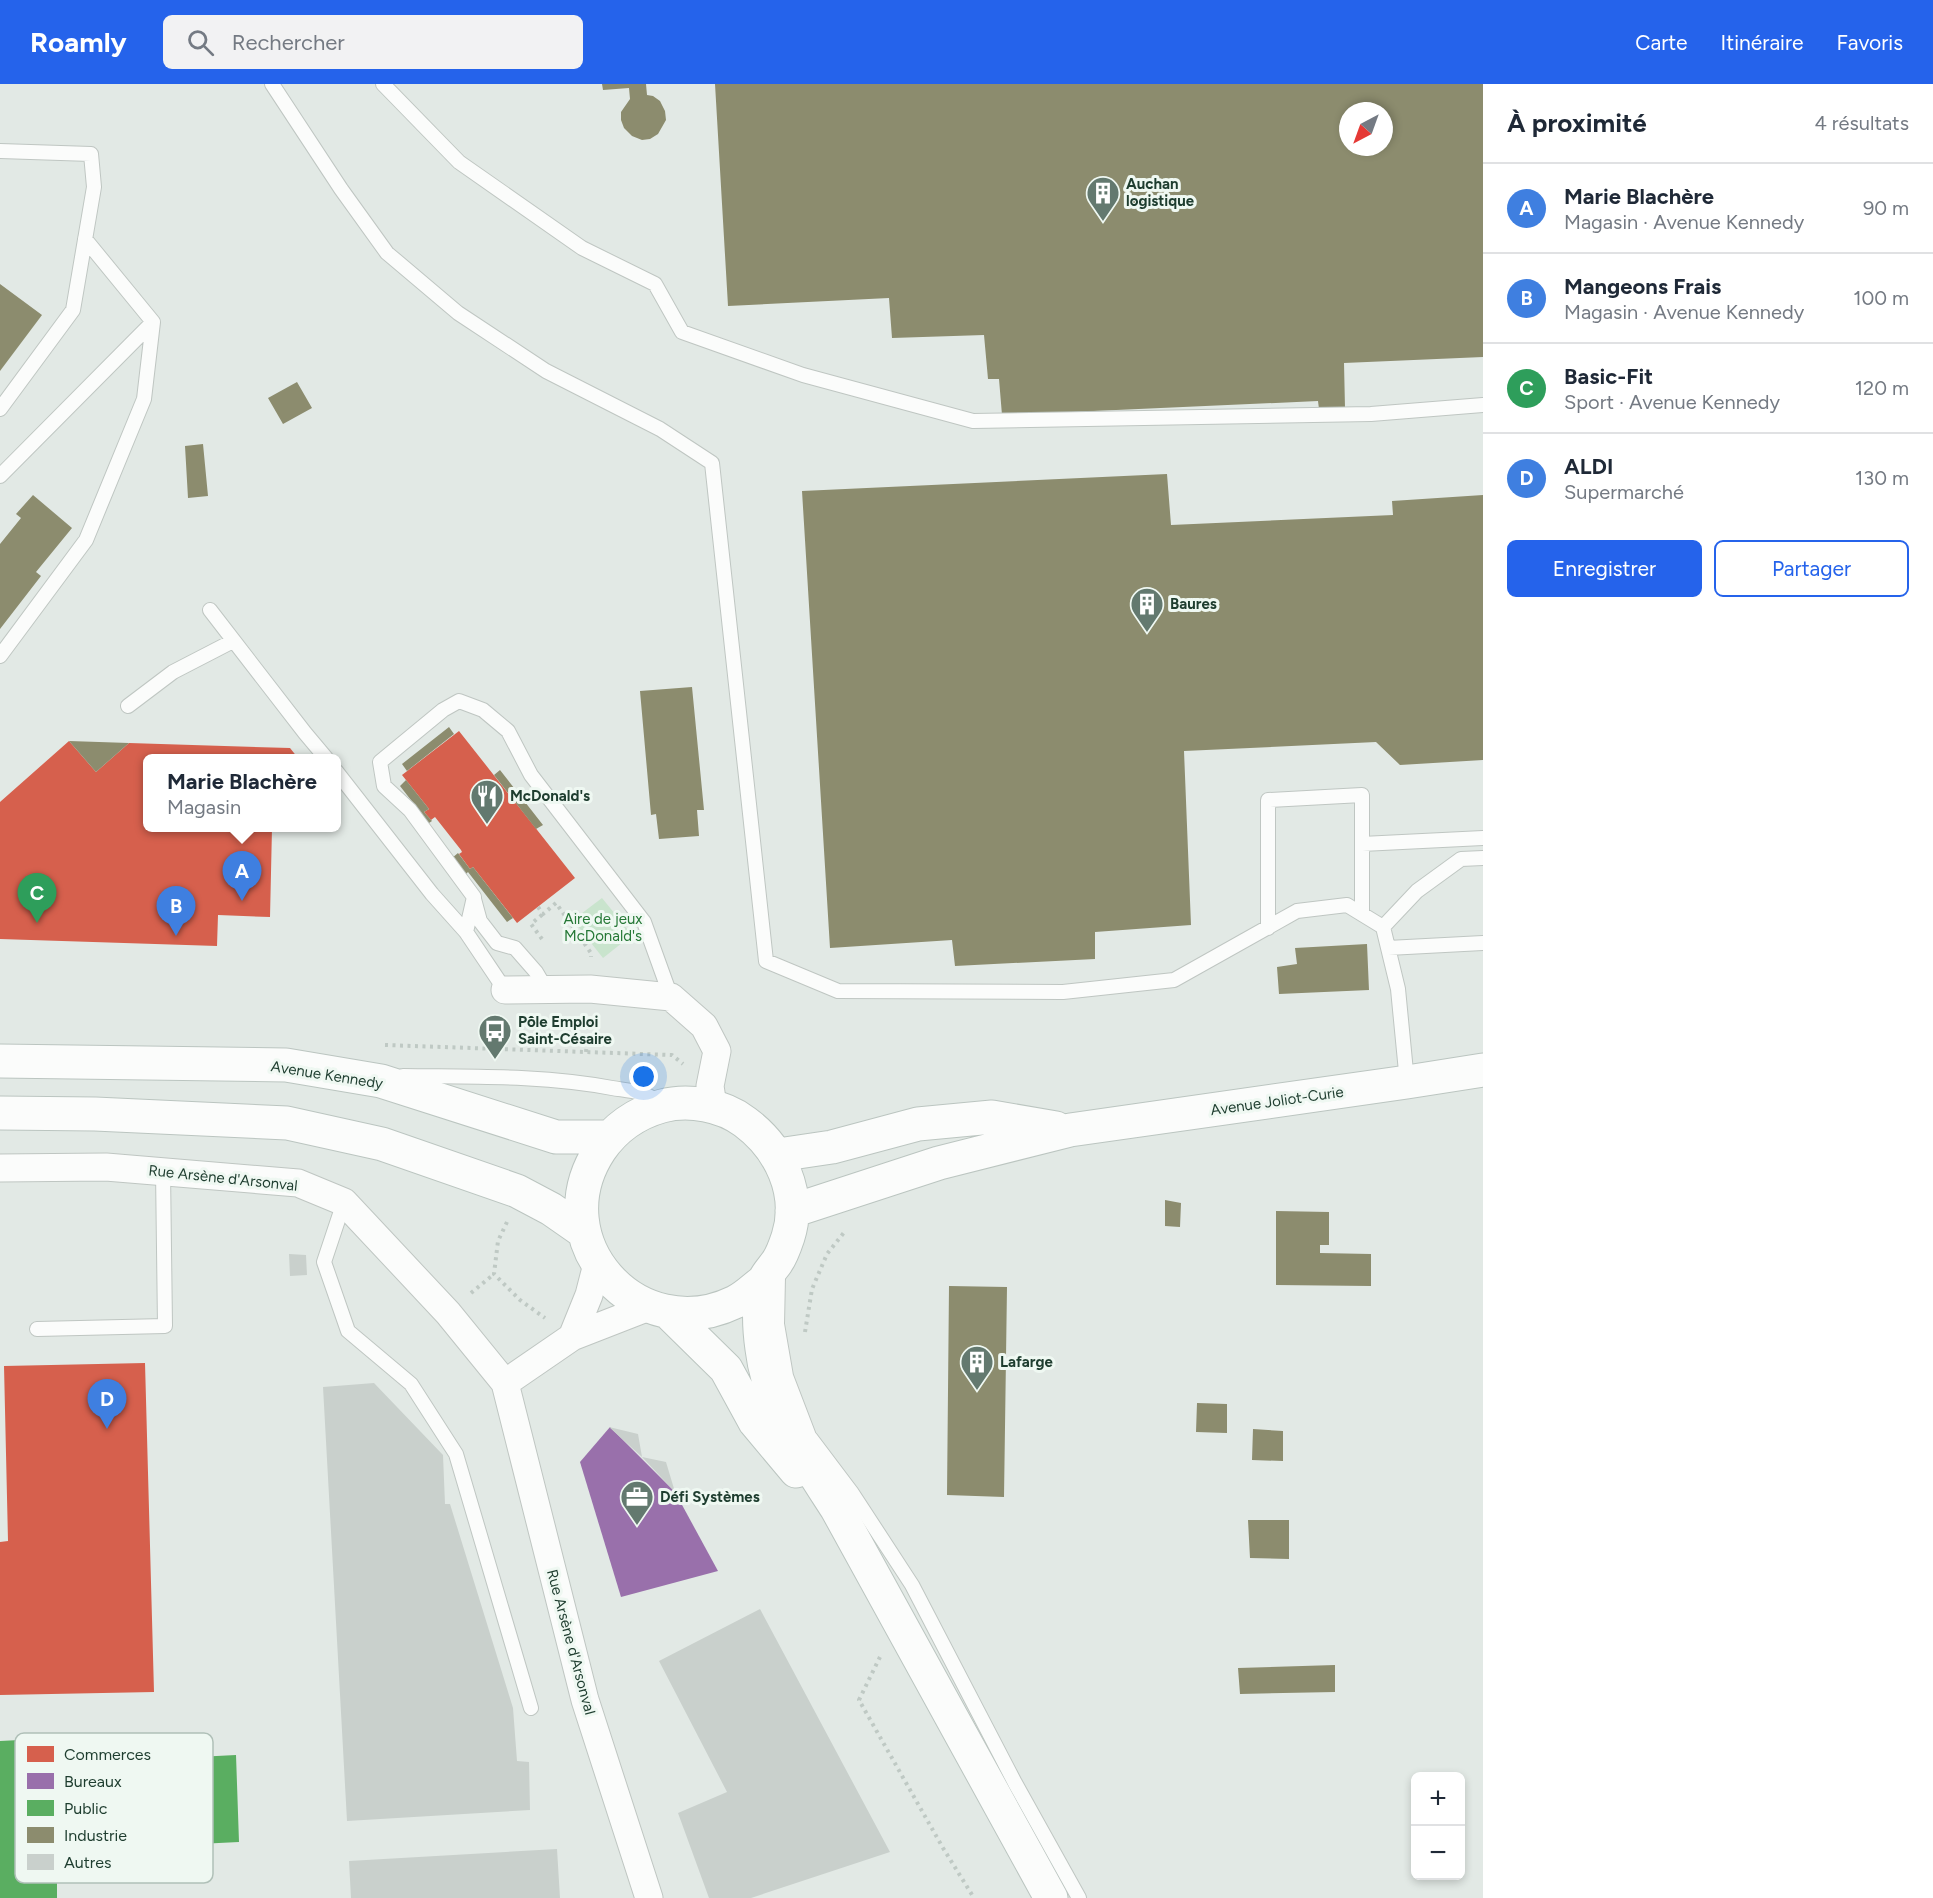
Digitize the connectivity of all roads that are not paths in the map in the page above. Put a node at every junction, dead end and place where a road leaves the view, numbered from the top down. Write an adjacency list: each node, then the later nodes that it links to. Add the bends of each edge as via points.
1 (272, 84): 21 (lane, via 387,253 458,313 546,371 660,429 712,463 766,961 838,991 1063,992 1174,980)
2 (383, 84): 6 (lane, via 459,162 582,248 655,284 682,332 803,375 973,421 1371,414)
3 (0, 151): 4 (lane, via 91,154 94,187)
4 (85, 239): 5 (lane); 7 (lane, via 73,310)
5 (153, 322): 8 (lane); 11 (lane, via 144,399 86,540)
6 (1483, 405)
7 (0, 409)
8 (0, 476)
9 (210, 610): 10 (lane)
10 (233, 641): 12 (lane, via 173,672); 13 (lane)
11 (0, 656)
12 (129, 706)
13 (322, 754)
14 (341, 777): 22 (lane)
15 (1483, 838): 16 (lane)
16 (1362, 844): 19 (lane); 21 (lane, via 1362,795 1268,800)
17 (1483, 858): 20 (lane, via 1461,859 1417,891)
18 (474, 897): 22 (lane); 25 (lane, via 480,921 497,943 515,948); 27 (lane, via 410,810 384,786 380,762 443,710 459,702 483,710 508,731 531,775 644,922)
19 (1362, 915): 20 (lane); 21 (lane, via 1347,906 1297,910)
20 (1383, 927): 24 (lane)
21 (1268, 928)
22 (466, 932): 26 (lane)
23 (1483, 943): 24 (lane)
24 (1388, 948): 31 (lane, via 1398,989)
25 (546, 989): 26 (street); 27 (street, via 590,989)
26 (505, 990)
27 (671, 998): 32 (street, via 704,1026 717,1051)
28 (0, 1061): 30 (main road, Avenue Kennedy, via 286,1065)
29 (1483, 1070): 31 (main road, Avenue Joliot-Curie)
30 (344, 1075): 33 (lane, via 520,1077 575,1082 649,1094); 36 (main road, Avenue Kennedy, via 381,1081 545,1135)
31 (1407, 1083): 35 (main road, Avenue Joliot-Curie)
32 (712, 1096): 33 (main road); 37 (main road, via 761,1133)
33 (663, 1106): 36 (main road, via 634,1117)
34 (0, 1113): 42 (main road, via 287,1123 382,1144 517,1191)
35 (1070, 1130): 37 (main road, Avenue Joliot-Curie, via 992,1117 918,1124 832,1147); 41 (main road, Avenue Joliot-Curie, via 939,1163)
36 (609, 1137): 42 (main road, via 590,1165 581,1198)
37 (778, 1155): 41 (main road, via 789,1183)
38 (0, 1168): 39 (street, Rue Arsène d'Arsonval, via 106,1167)
39 (163, 1172): 40 (street, Rue Arsène d'Arsonval, via 298,1183); 46 (lane, via 165,1326)
40 (344, 1202): 48 (street, Rue Arsène d'Arsonval, via 448,1313); 50 (lane, via 324,1262 348,1331 411,1384 456,1454)
41 (792, 1212): 44 (main road, via 788,1236)
42 (584, 1232): 43 (main road)
43 (597, 1264): 45 (main road, via 619,1290); 47 (street)
44 (772, 1270): 45 (main road, via 737,1301 703,1313); 49 (main road, via 760,1318 771,1388 800,1451); 53 (lane, via 786,1376 809,1436 912,1585)
45 (658, 1310): 47 (street); 49 (main road, via 726,1369 755,1422 797,1472)
46 (37, 1329)
47 (572, 1337): 48 (street)
48 (505, 1383): 51 (street, Rue Arsène d'Arsonval, via 585,1700)
49 (837, 1509): 52 (main road)
50 (531, 1708)
51 (649, 1898)
52 (1050, 1898)
53 (1079, 1898)

